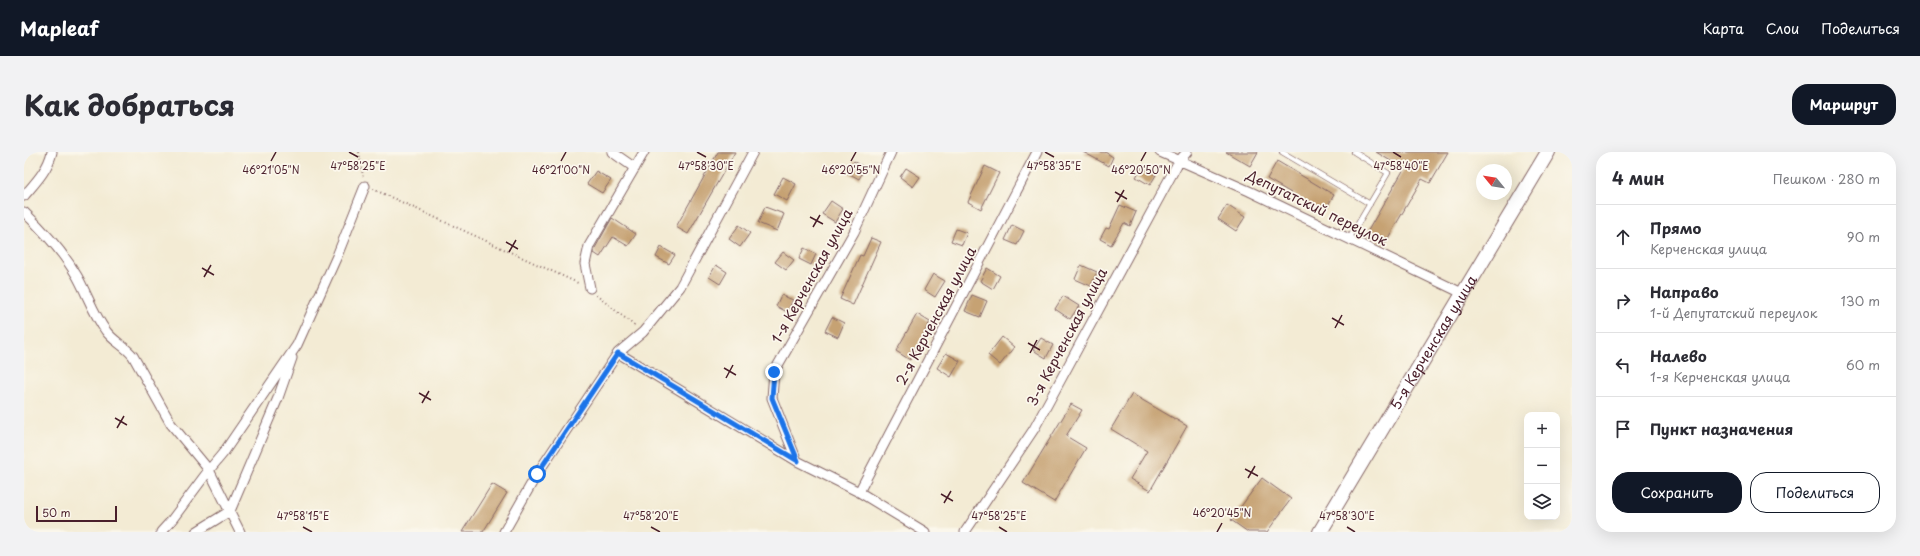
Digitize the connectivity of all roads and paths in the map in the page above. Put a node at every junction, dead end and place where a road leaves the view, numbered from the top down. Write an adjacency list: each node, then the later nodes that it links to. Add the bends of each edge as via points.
1 (52, 152): 16 (street, via 40,178)
2 (359, 152): 15 (path)
3 (612, 152): 14 (street)
4 (644, 152): 14 (street)
5 (753, 152): 22 (street, via 680,287)
6 (891, 152): 25 (street, 1-я Керченская улица, via 854,232 774,372 772,398)
7 (1037, 152): 27 (street, 2-я Керченская улица)
8 (1160, 152): 13 (street, Депутатский переулок)
9 (1187, 152): 13 (street, 3-я Керченская улица)
10 (1282, 152): 17 (lane)
11 (1354, 152): 17 (lane, via 1388,173)
12 (1548, 152): 21 (main road, 5-я Керченская улица)
13 (1179, 161): 19 (street, Депутатский переулок, via 1249,190); 34 (street, 3-я Керченская улица, via 1034,429)
14 (635, 168): 20 (street, via 589,246 585,264)
15 (365, 186): 20 (path); 23 (street)
16 (24, 196)
17 (1370, 204): 19 (lane)
18 (24, 212): 26 (street, via 47,234 60,252 77,276 106,331 133,356 171,424)
19 (1350, 239): 21 (street, Депутатский переулок)
20 (590, 288): 22 (path, via 601,300)
21 (1462, 293): 35 (main road, 5-я Керченская улица)
22 (643, 332): 24 (street)
23 (297, 345): 26 (street); 28 (street, via 278,398)
24 (618, 353): 25 (street); 32 (street, via 537,474)
25 (798, 461): 27 (street)
26 (209, 470): 28 (street); 29 (street)
27 (859, 492): 33 (street)
28 (230, 511): 30 (street); 31 (street)
29 (161, 532)
30 (196, 532)
31 (240, 532)
32 (504, 532)
33 (925, 532)
34 (965, 532)
35 (1320, 532)

